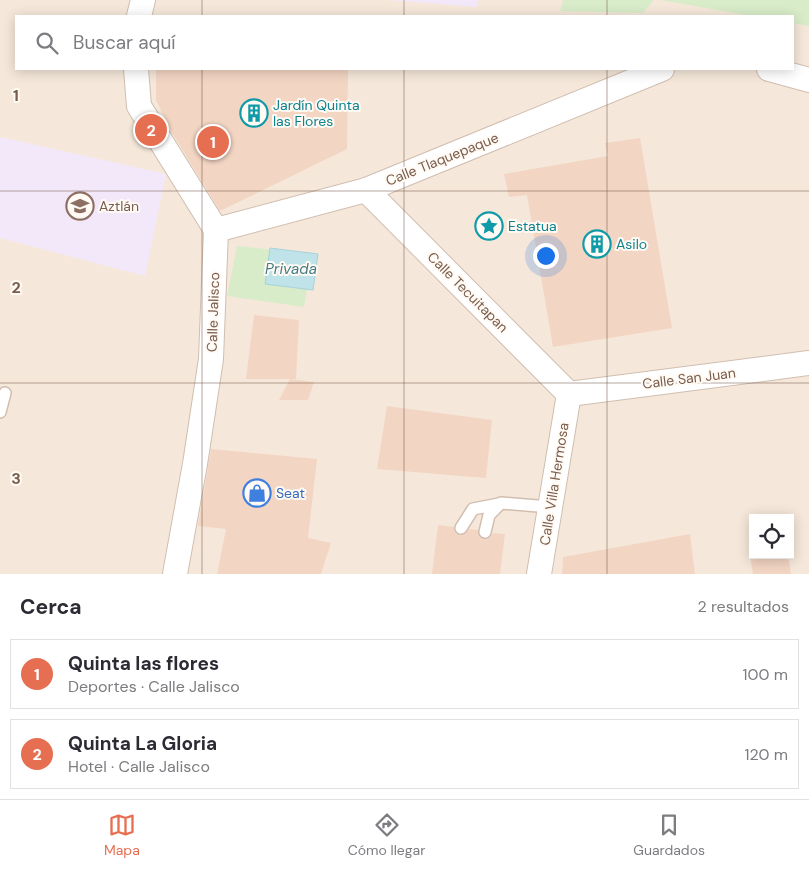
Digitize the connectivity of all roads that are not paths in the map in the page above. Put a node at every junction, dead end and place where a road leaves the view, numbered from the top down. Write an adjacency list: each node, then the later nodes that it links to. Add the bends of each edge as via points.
1 (143, 0): 2 (street)
2 (139, 15)
3 (136, 70): 8 (street, via 139,106)
4 (660, 70): 7 (street, Calle Tlaquepaque)
5 (773, 70): 6 (street)
6 (809, 80)
7 (366, 190): 8 (street, Calle Tlaquepaque); 11 (street, Calle Tecuitapan)
8 (216, 230): 17 (street, Calle Jalisco, via 211,359)
9 (809, 363): 11 (street, Calle San Juan)
10 (5, 393): 12 (lane)
11 (569, 394): 14 (street, Calle Villa Hermosa)
12 (0, 412)
13 (501, 503): 14 (lane); 15 (lane, via 473,509); 16 (lane, via 489,515)
14 (550, 507): 18 (street, Calle Villa Hermosa)
15 (461, 528)
16 (485, 532)
17 (174, 574)
18 (539, 574)

